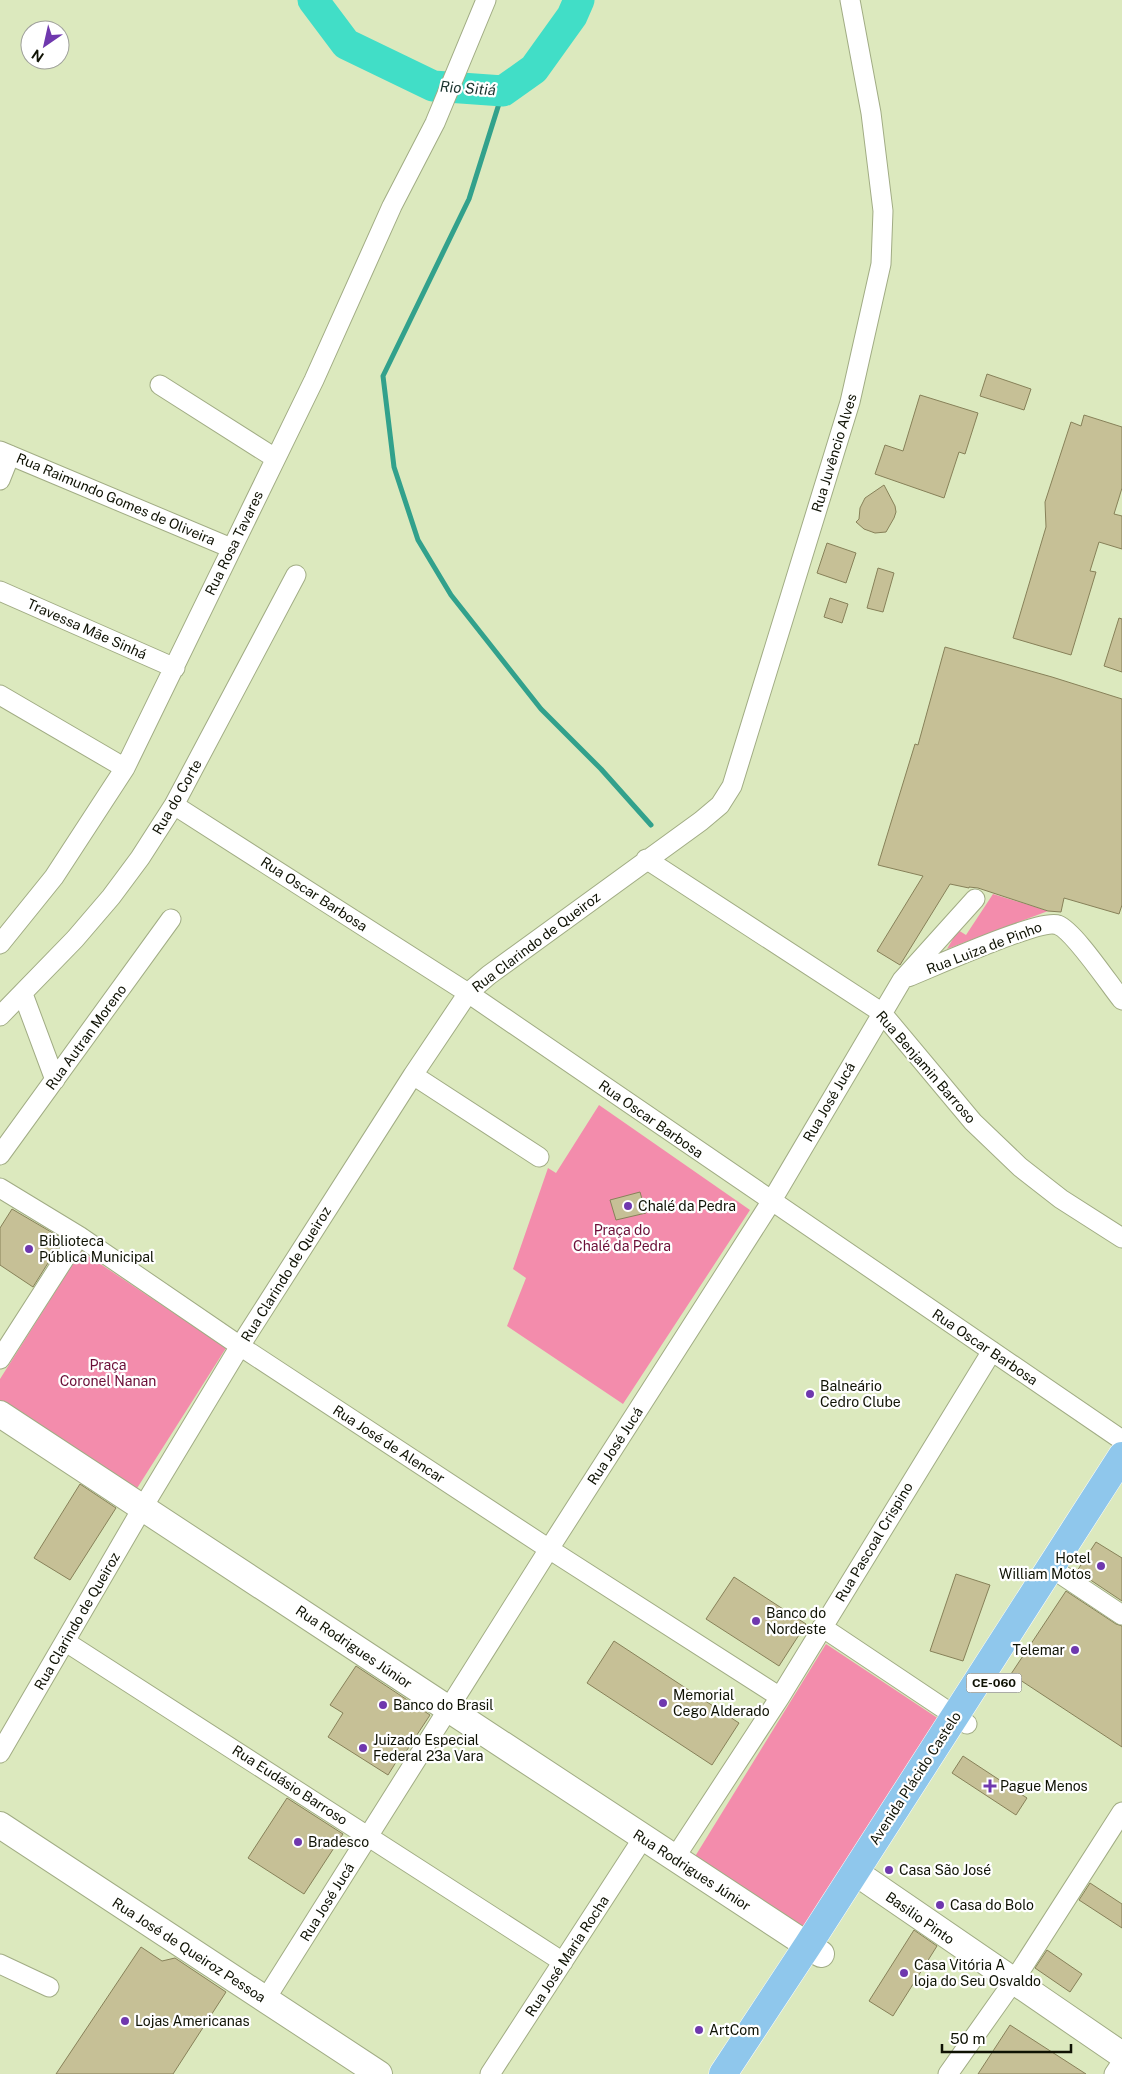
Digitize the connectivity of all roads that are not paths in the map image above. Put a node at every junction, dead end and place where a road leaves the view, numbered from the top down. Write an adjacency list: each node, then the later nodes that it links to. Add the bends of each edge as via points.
1 (486, 0): 5 (street, Rua Rosa Tavares, via 435,123 392,206 314,380)
2 (850, 0): 14 (street, Rua Juvêncio Alves, via 871,114 883,211 881,264 870,319 850,402 732,786 707,816)
3 (160, 386): 5 (street)
4 (5, 453): 6 (street); 7 (street, Rua Raimundo Gomes de Oliveira)
5 (274, 458): 7 (street, Rua Rosa Tavares)
6 (0, 480)
7 (231, 548): 10 (street, Rua Rosa Tavares)
8 (296, 575): 13 (street, Rua do Corte)
9 (0, 591): 10 (street, Travessa Mãe Sinhá)
10 (174, 668): 12 (street, Rua Rosa Tavares)
11 (0, 695): 12 (street)
12 (125, 768): 17 (street, Rua Rosa Tavares, via 54,877)
13 (174, 805): 19 (street, Rua Oscar Barbosa); 20 (street, Rua do Corte, via 111,897)
14 (646, 859): 19 (street, Rua Clarindo de Queiroz); 22 (street, Rua Benjamin Barroso)
15 (975, 899): 18 (street, Rua José Jucá)
16 (171, 919): 25 (street, Rua Autran Moreno)
17 (1, 942)
18 (902, 980): 21 (street, Rua Luiza de Pinho, via 1009,936 1046,924 1057,924 1075,938); 22 (street, Rua José Jucá)
19 (468, 993): 24 (street, Rua Clarindo de Queiroz); 29 (street, Rua Oscar Barbosa)
20 (22, 994): 23 (street, Rua do Corte); 25 (street)
21 (1122, 1000)
22 (881, 1012): 29 (street, Rua José Jucá); 31 (street, Rua Benjamin Barroso, via 973,1122 1020,1167 1061,1199)
23 (0, 1016)
24 (413, 1074): 27 (street); 32 (street, Rua Clarindo de Queiroz)
25 (54, 1080): 26 (street, Rua Autran Moreno)
26 (0, 1155)
27 (539, 1157)
28 (0, 1188): 30 (street, Rua José de Alencar)
29 (771, 1202): 33 (street, Rua Oscar Barbosa); 40 (street, Rua José Jucá)
30 (79, 1236): 32 (street, Rua José de Alencar); 34 (street)
31 (1122, 1238)
32 (240, 1346): 39 (street, Rua Clarindo de Queiroz); 40 (street, Rua José de Alencar)
33 (992, 1351): 36 (street, Rua Oscar Barbosa); 43 (street, Rua Pascoal Crispino)
34 (0, 1359)
35 (0, 1414): 39 (main road, Rua Rodrigues Júnior)
36 (1122, 1440)
37 (1122, 1456): 41 (main road, Avenida Plácido Castelo / CE-060)
38 (1122, 1486): 41 (main road, Avenida Plácido Castelo / CE-060)
39 (142, 1507): 44 (street, Rua Clarindo de Queiroz); 46 (main road, Rua Rodrigues Júnior)
40 (549, 1549): 45 (street, Rua José de Alencar); 46 (street, Rua José Jucá)
41 (1057, 1572): 42 (street); 47 (main road, Avenida Plácido Castelo / CE-060)
42 (1122, 1615)
43 (822, 1628): 45 (street, Rua Pascoal Crispino); 47 (street)
44 (66, 1642): 48 (street, Rua Clarindo de Queiroz); 51 (street, Rua Eudásio Barroso)
45 (780, 1697): 53 (street, Rua Pascoal Crispino)
46 (449, 1710): 51 (street, Rua José Jucá); 52 (main road, Rua Rodrigues Júnior)
47 (961, 1720): 54 (main road, Avenida Plácido Castelo / CE-060)
48 (0, 1753)
49 (1122, 1812): 58 (street)
50 (0, 1825): 60 (main road, Rua José de Queiroz Pessoa)
51 (370, 1836): 56 (street, Rua Eudásio Barroso); 60 (street, Rua José Jucá)
52 (643, 1838): 53 (main road, Rua Rodrigues Júnior); 56 (street, Rua José Maria Rocha)
53 (674, 1859): 55 (main road, Rua Rodrigues Júnior)
54 (861, 1877): 55 (main road, Avenida Plácido Castelo / CE-060); 58 (main road, Basilio Pinto)
55 (815, 1950): 65 (main road, Avenida Plácido Castelo / CE-060); 66 (main road, Avenida Plácido Castelo / CE-060)
56 (563, 1962): 64 (street, Rua José Maria Rocha)
57 (0, 1964): 59 (street)
58 (1013, 1982): 61 (main road, Basilio Pinto); 67 (street)
59 (49, 1987)
60 (265, 2000): 63 (main road, Rua José de Queiroz Pessoa)
61 (1122, 2055)
62 (1122, 2062): 68 (street)
63 (379, 2074)
64 (490, 2074)
65 (722, 2074)
66 (742, 2074)
67 (948, 2074)
68 (1114, 2074)

